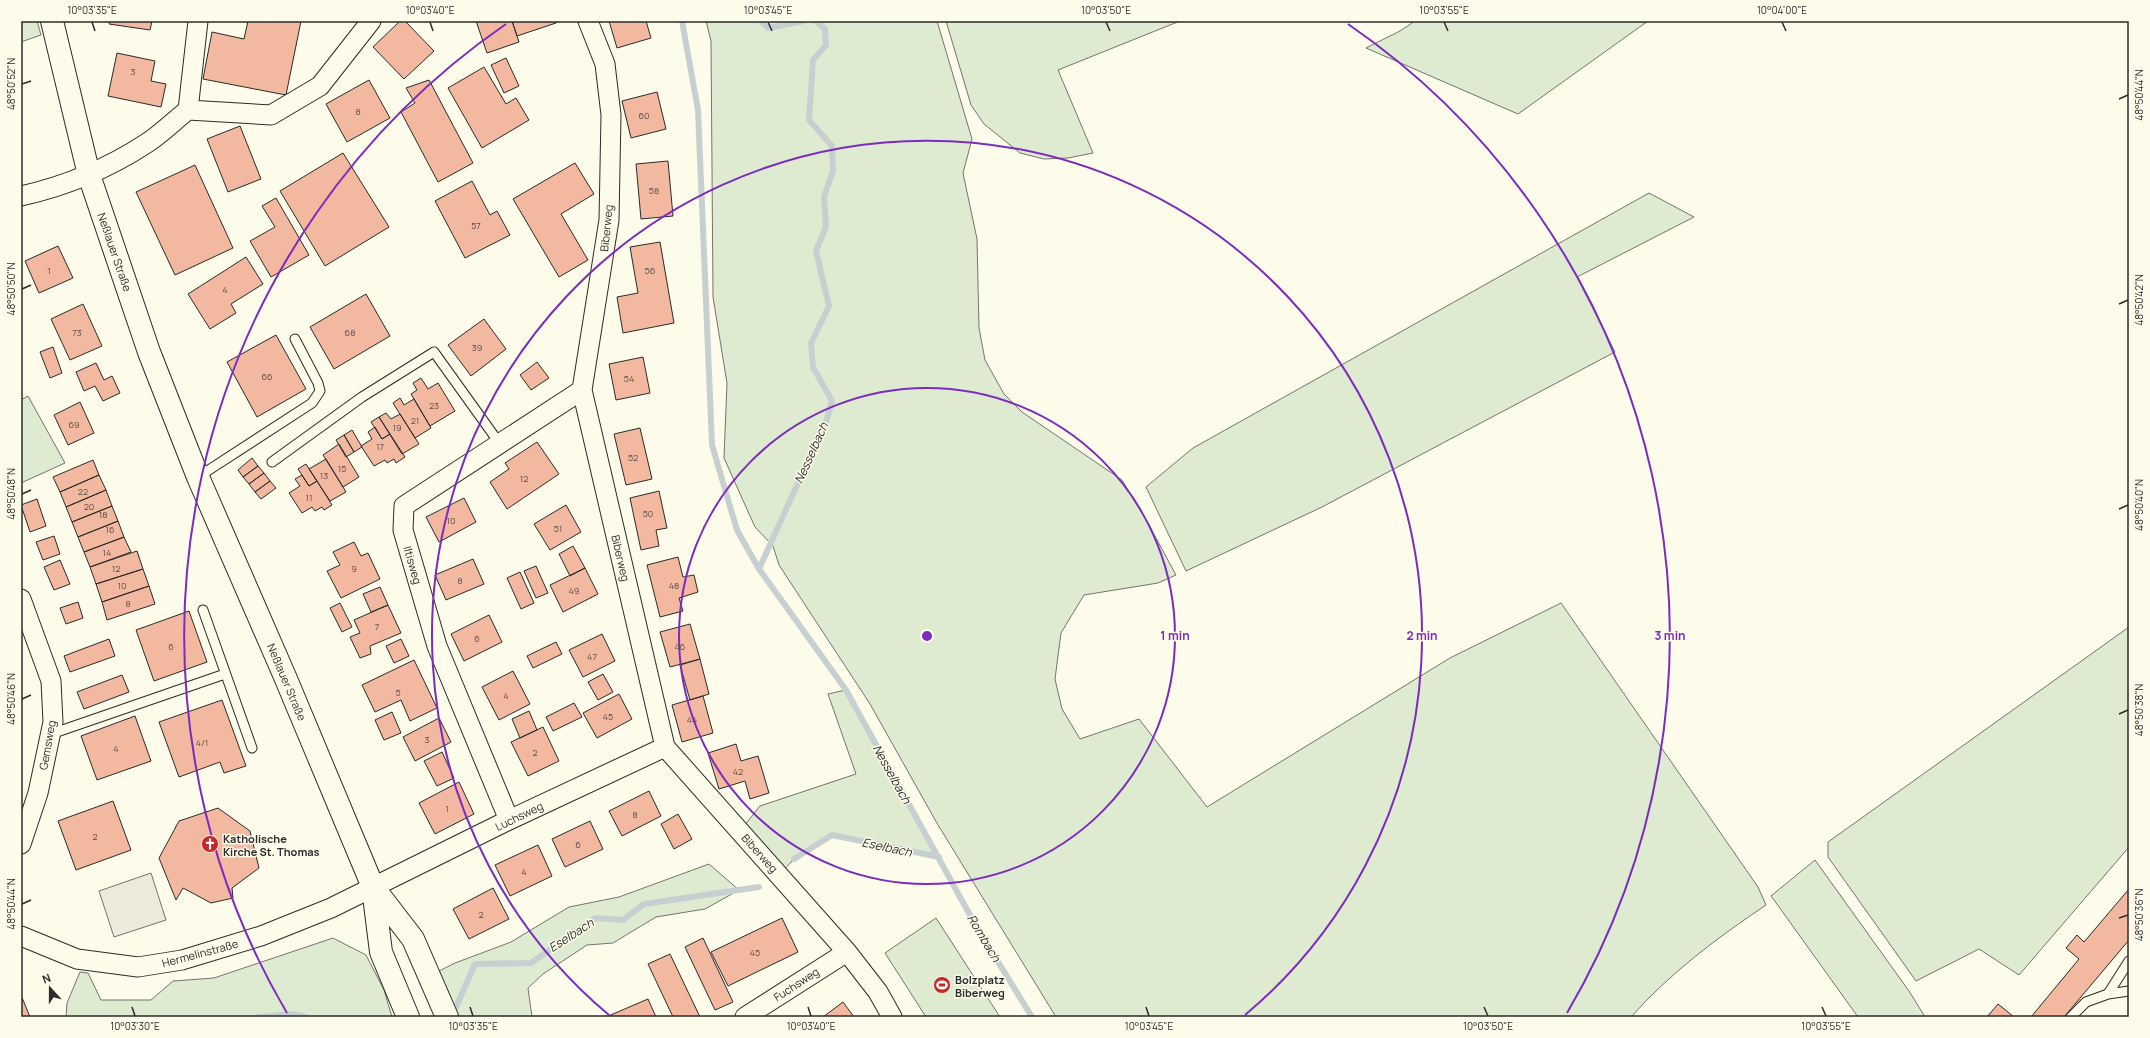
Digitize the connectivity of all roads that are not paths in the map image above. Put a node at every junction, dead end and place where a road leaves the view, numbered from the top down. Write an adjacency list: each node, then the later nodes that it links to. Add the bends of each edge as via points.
1 (52, 21): 6 (main road, Neßlauer Straße)
2 (198, 21): 5 (street)
3 (371, 21): 5 (street, via 320,86 271,115)
4 (588, 21): 9 (street, Biberweg, via 604,64 612,115 609,220)
5 (188, 110): 6 (street, via 148,142)
6 (89, 175): 7 (street); 12 (main road, Neßlauer Straße, via 149,352)
7 (21, 196)
8 (295, 339): 12 (lane, via 318,383 320,391 312,403)
9 (582, 390): 10 (street, Iltisweg); 18 (street, Biberweg)
10 (500, 444): 11 (lane, via 434,352 362,397); 20 (street, Iltisweg, via 404,506 403,530 436,646)
11 (272, 462)
12 (198, 477): 22 (main road, Neßlauer Straße)
13 (21, 599): 15 (street, Gemsweg)
14 (203, 610): 16 (lane)
15 (25, 624): 17 (street, Gemsweg, via 52,681)
16 (225, 674): 17 (lane); 19 (lane)
17 (51, 734): 21 (street, Gemsweg, via 38,793)
18 (665, 747): 20 (street, Luchsweg); 24 (street, Biberweg)
19 (252, 748)
20 (509, 820): 22 (street, Luchsweg)
21 (21, 844)
22 (373, 887): 23 (street, Hermelinstraße, via 331,908 261,936 182,960 138,967 78,959); 28 (main road, Neßlauer Straße, via 381,952); 29 (main road, Neßlauer Straße, via 413,939)
23 (21, 936)
24 (847, 952): 30 (street, Fuchsweg); 31 (street, Biberweg, via 878,992)
25 (2129, 961): 27 (lane)
26 (2129, 991): 27 (lane)
27 (2108, 994): 32 (lane, via 2086,1002)
28 (408, 1017)
29 (447, 1017)
30 (745, 1017)
31 (892, 1017)
32 (2071, 1017)

